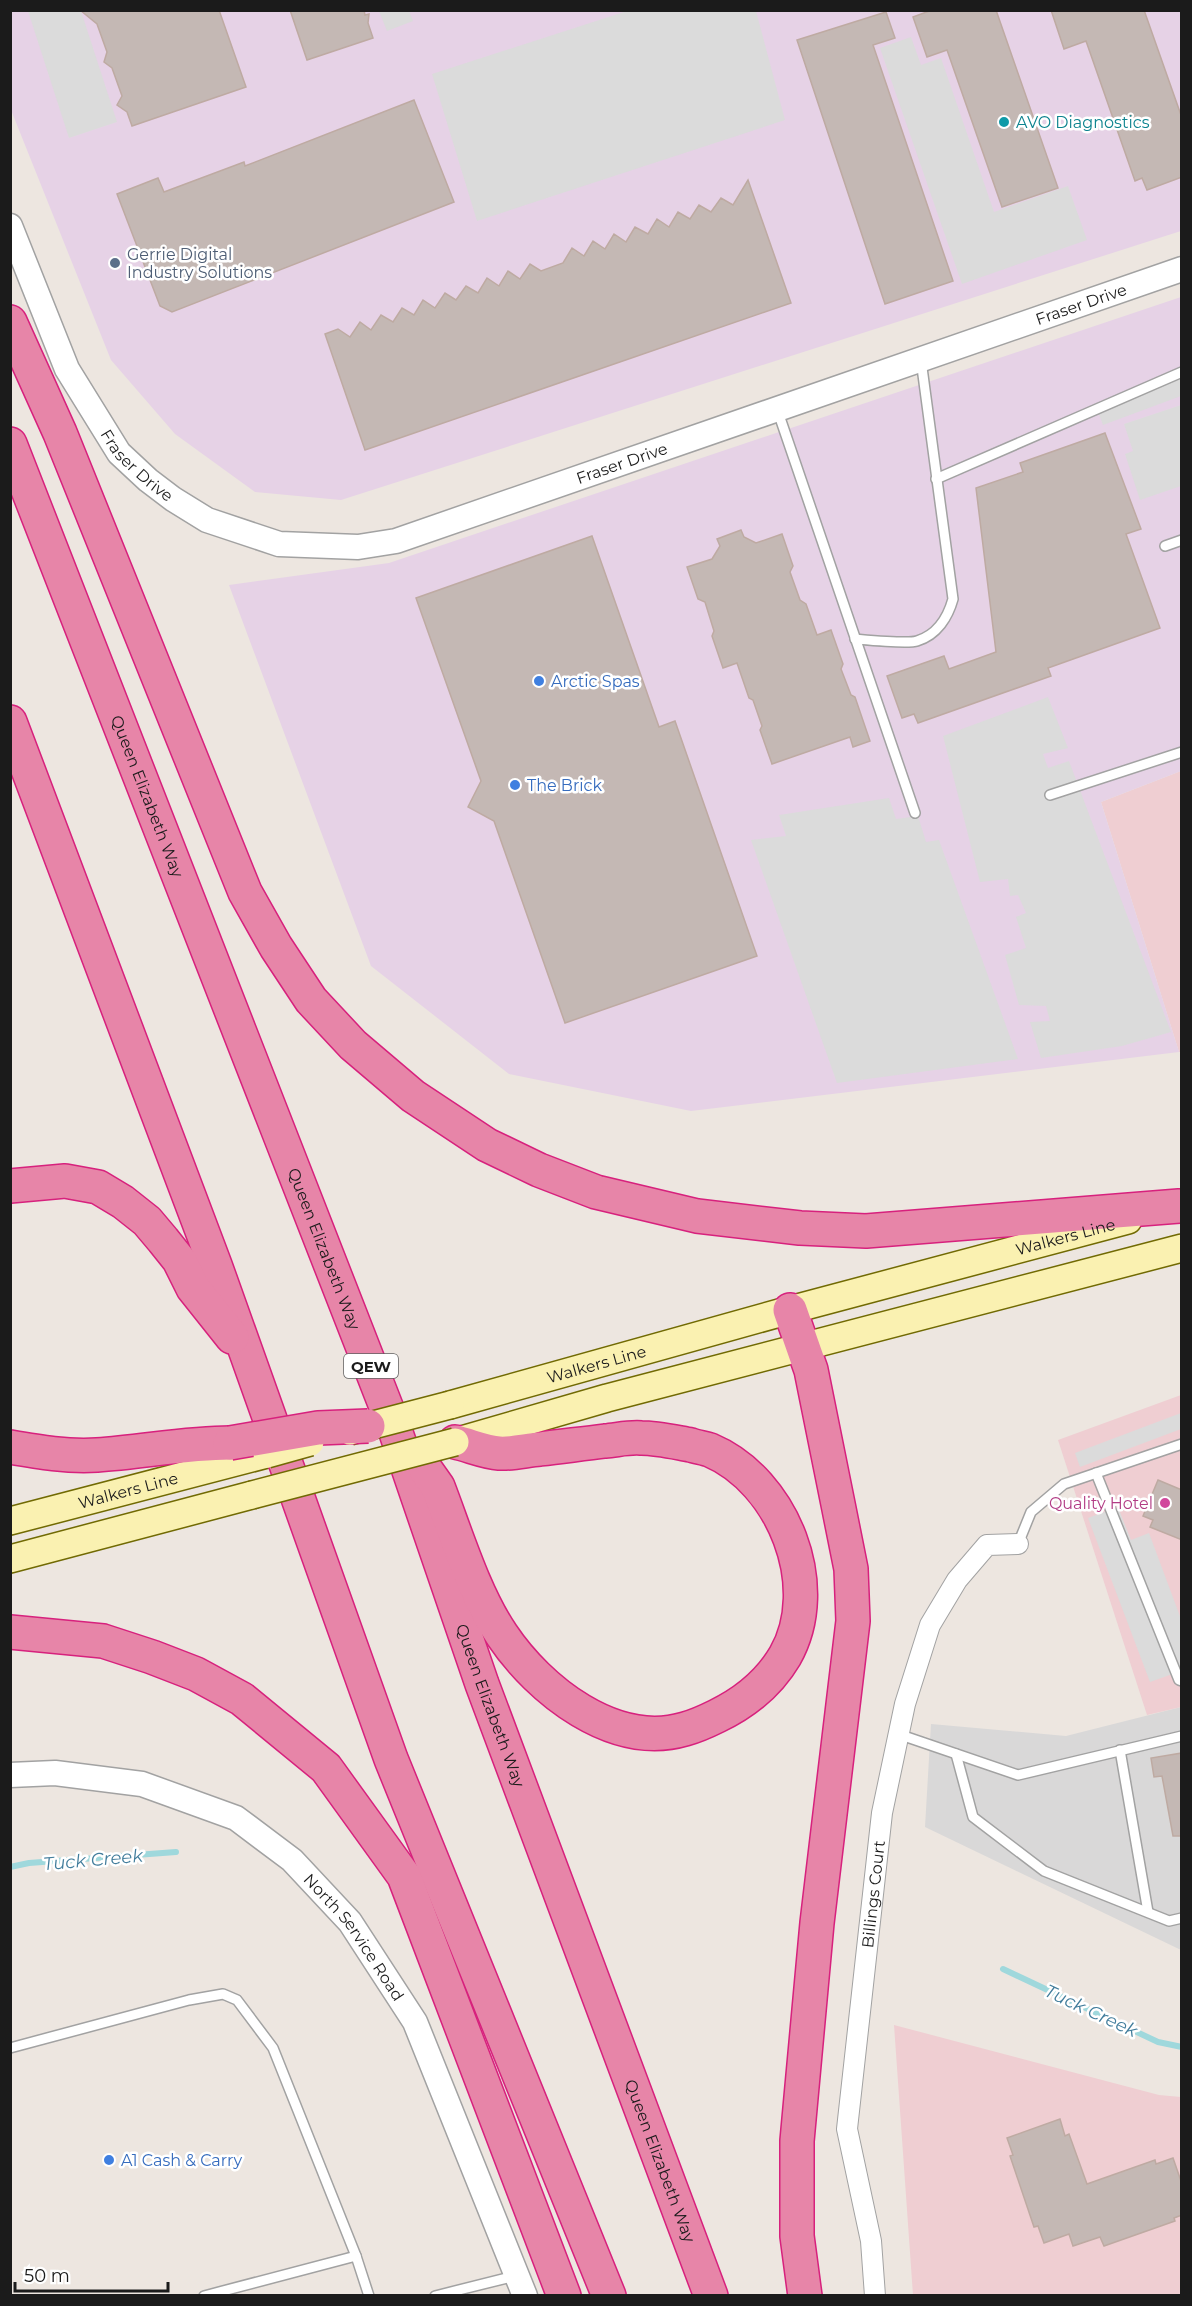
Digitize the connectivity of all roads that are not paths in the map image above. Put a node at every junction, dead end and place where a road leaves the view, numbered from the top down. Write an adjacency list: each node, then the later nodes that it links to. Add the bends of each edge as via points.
1 (10, 226): 6 (street, Fraser Drive, via 67,369 119,453 173,499 207,520 279,544 358,547 396,541)
2 (1182, 269): 4 (street, Fraser Drive)
3 (10, 321): 17 (highway, via 60,433 245,892 311,1000 353,1045 412,1096 487,1145 539,1170 596,1192 697,1216 866,1231)
4 (921, 359): 6 (street, Fraser Drive); 8 (lane)
5 (1182, 372): 8 (lane)
6 (776, 409): 11 (lane)
7 (10, 444): 21 (highway, Queen Elizabeth Way / QEW)
8 (936, 479): 11 (lane, via 953,599 948,616 917,641)
9 (1182, 540): 10 (lane)
10 (1165, 546)
11 (855, 639): 15 (lane)
12 (10, 722): 35 (highway, via 215,1266)
13 (1182, 752): 14 (lane)
14 (1050, 795)
15 (915, 813)
16 (10, 1186): 35 (highway, via 65,1181 98,1187 123,1202 163,1240 193,1288 237,1344)
17 (1180, 1206): 19 (main road, Walkers Line)
18 (1182, 1248): 20 (main road)
19 (790, 1310): 20 (highway); 21 (main road, Walkers Line, bridge)
20 (802, 1349): 22 (main road, via 607,1398); 48 (highway, via 811,1370 851,1569 853,1621 817,1923 797,2141 797,2236)
21 (381, 1426): 22 (highway, via 438,1487 485,1606 502,1635 524,1664 574,1708 604,1723 631,1730 684,1730 743,1703 785,1656 800,1602 790,1535 777,1508 736,1466 710,1450 639,1438 499,1453); 24 (highway, bridge, via 318,1428 230,1443 95,1455 52,1454); 26 (main road, Walkers Line, bridge); 47 (highway, Queen Elizabeth Way / QEW)
22 (455, 1442): 28 (main road, bridge)
23 (1182, 1444): 25 (lane)
24 (10, 1447)
25 (1096, 1473): 27 (lane, via 1064,1484 1046,1498 1031,1512); 30 (lane)
26 (10, 1521)
27 (1018, 1544): 31 (street, Billings Court, via 987,1545 957,1580 930,1625)
28 (10, 1559)
29 (10, 1632): 45 (highway, via 104,1641 196,1674 242,1699 326,1768 405,1876)
30 (1182, 1681)
31 (898, 1734): 34 (lane); 49 (street, Billings Court, via 882,1813 847,2129 871,2241)
32 (1182, 1736): 33 (lane)
33 (1120, 1750): 34 (lane, via 1018,1775); 37 (lane)
34 (956, 1754): 37 (lane, via 973,1817 1044,1871)
35 (391, 1759): 46 (highway)
36 (10, 1775): 41 (street, North Service Road, via 55,1773 142,1784 236,1818 292,1860 350,1922 415,2022)
37 (1148, 1912): 38 (lane, via 1169,1921)
38 (1182, 1918)
39 (10, 2048): 40 (lane, via 189,2000 223,1994 237,2000 273,2048)
40 (356, 2256): 42 (lane); 43 (lane)
41 (521, 2285): 44 (lane)
42 (204, 2295)
43 (369, 2295)
44 (435, 2295)
45 (564, 2295)
46 (609, 2295)
47 (711, 2295)
48 (805, 2295)
49 (875, 2295)

